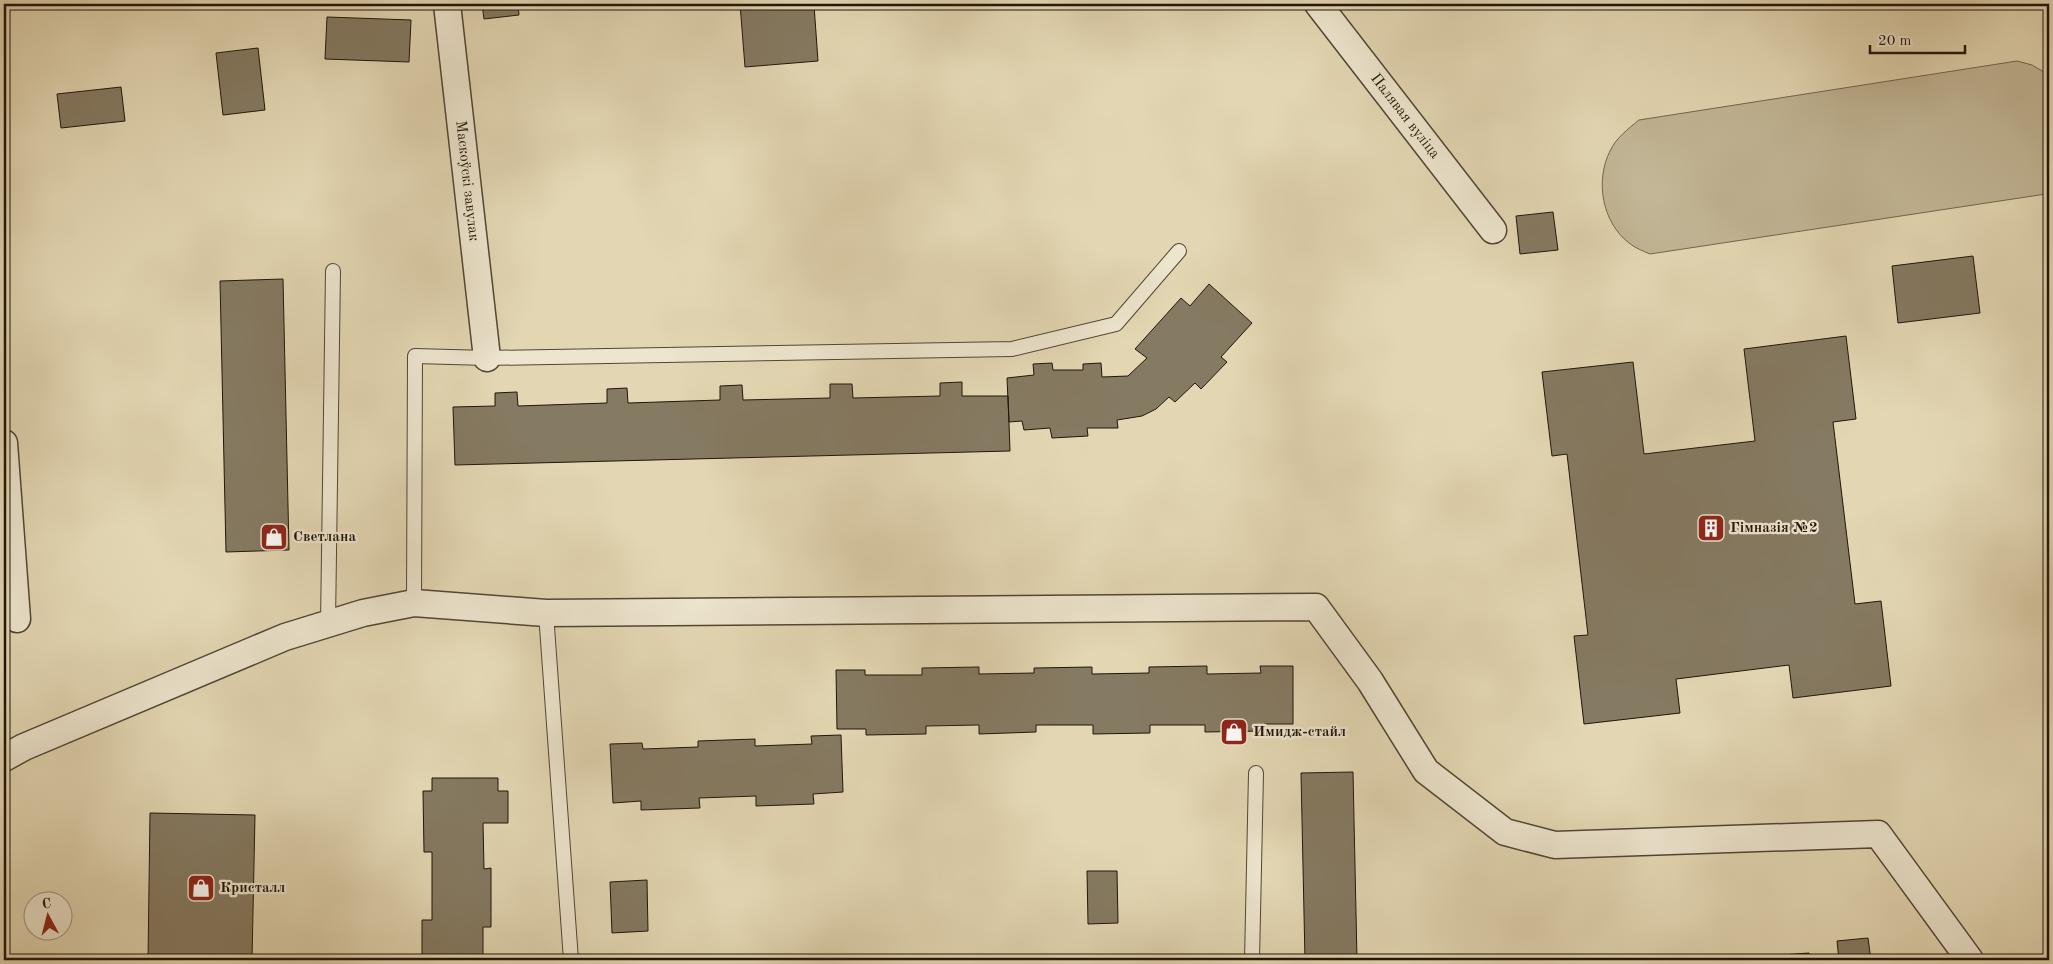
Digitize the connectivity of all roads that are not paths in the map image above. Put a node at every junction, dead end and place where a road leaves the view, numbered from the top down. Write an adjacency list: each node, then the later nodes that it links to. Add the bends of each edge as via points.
1 (447, 4): 6 (street, Маскоўскі завулак)
2 (1318, 4): 3 (street, Палявая вуліца)
3 (1492, 230)
4 (1179, 251): 6 (lane, via 1116,324 1012,349)
5 (332, 270): 11 (lane)
6 (487, 358): 8 (lane, via 415,356)
7 (4, 443): 10 (street)
8 (414, 603): 9 (street); 11 (street)
9 (546, 614): 14 (lane); 16 (street, via 1316,607 1370,681 1426,771 1505,832 1555,845 1878,834)
10 (16, 619)
11 (328, 624): 12 (street, via 285,637)
12 (4, 758)
13 (1256, 773): 15 (lane)
14 (571, 960)
15 (1252, 960)
16 (1970, 960)

